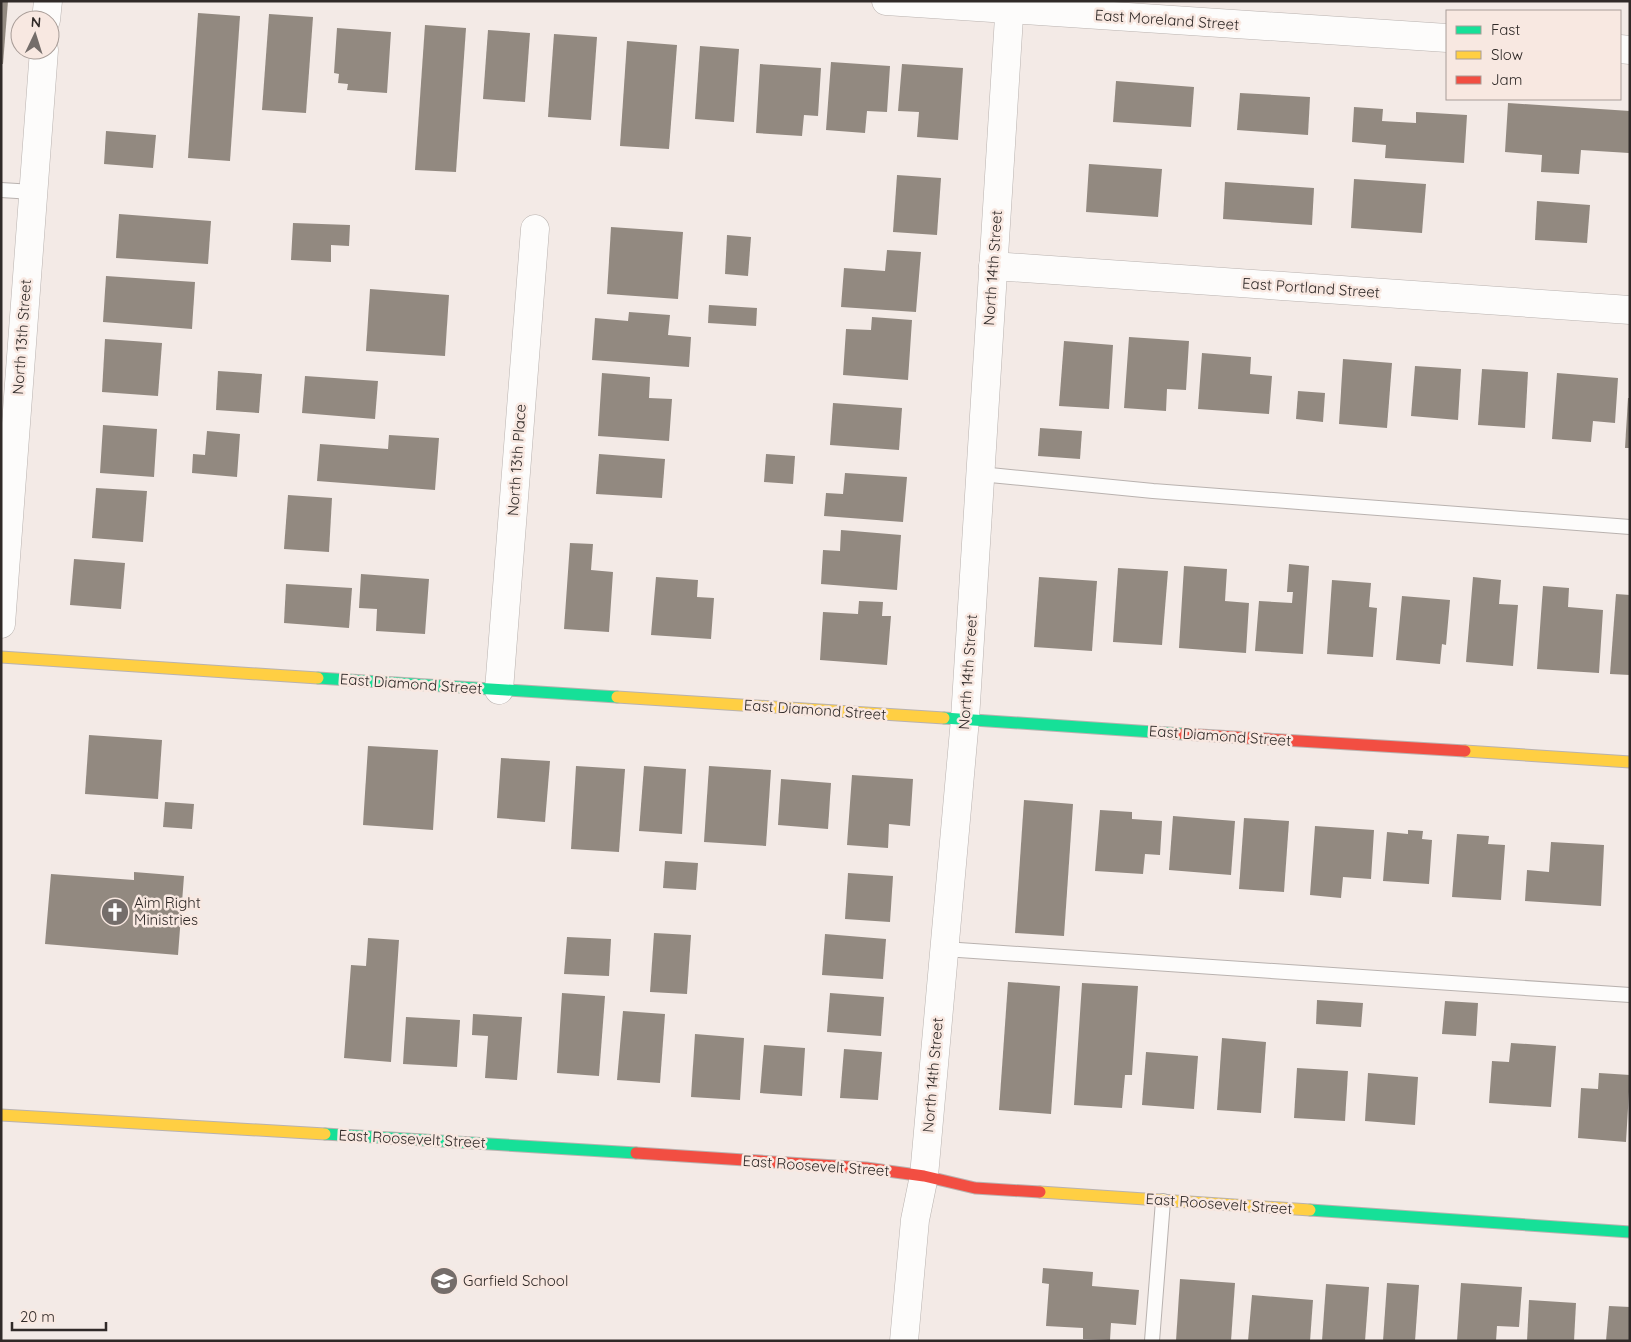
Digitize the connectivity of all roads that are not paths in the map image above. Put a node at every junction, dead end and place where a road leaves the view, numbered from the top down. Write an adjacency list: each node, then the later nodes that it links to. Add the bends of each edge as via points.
1 (886, 1): 2 (street, East Moreland Street)
2 (1010, 5): 3 (street, East Moreland Street); 8 (street, North 14th Street)
3 (1446, 38)
4 (43, 60): 6 (street, North 13th Street)
5 (1, 190): 6 (lane)
6 (33, 192): 10 (street, North 13th Street)
7 (535, 229): 15 (street, North 13th Place)
8 (993, 266): 9 (street, East Portland Street); 11 (street, North 14th Street)
9 (1630, 310)
10 (9, 422): 13 (street, North 13th Street)
11 (980, 474): 12 (lane, via 1153,491); 16 (street, North 14th Street)
12 (1630, 528)
13 (1, 624)
14 (1, 657): 15 (street, East Diamond Street)
15 (499, 690): 16 (street, East Diamond Street)
16 (965, 720): 17 (street, East Diamond Street); 18 (street, North 14th Street)
17 (1630, 762)
18 (944, 949): 19 (lane); 21 (street, North 14th Street)
19 (1630, 995)
20 (1, 1115): 21 (street, East Roosevelt Street, via 866,1168)
21 (924, 1176): 22 (street, East Roosevelt Street, via 975,1188); 24 (street, North 14th Street, via 916,1220)
22 (1163, 1201): 23 (street, East Roosevelt Street); 25 (lane)
23 (1630, 1232)
24 (904, 1341)
25 (1152, 1341)

